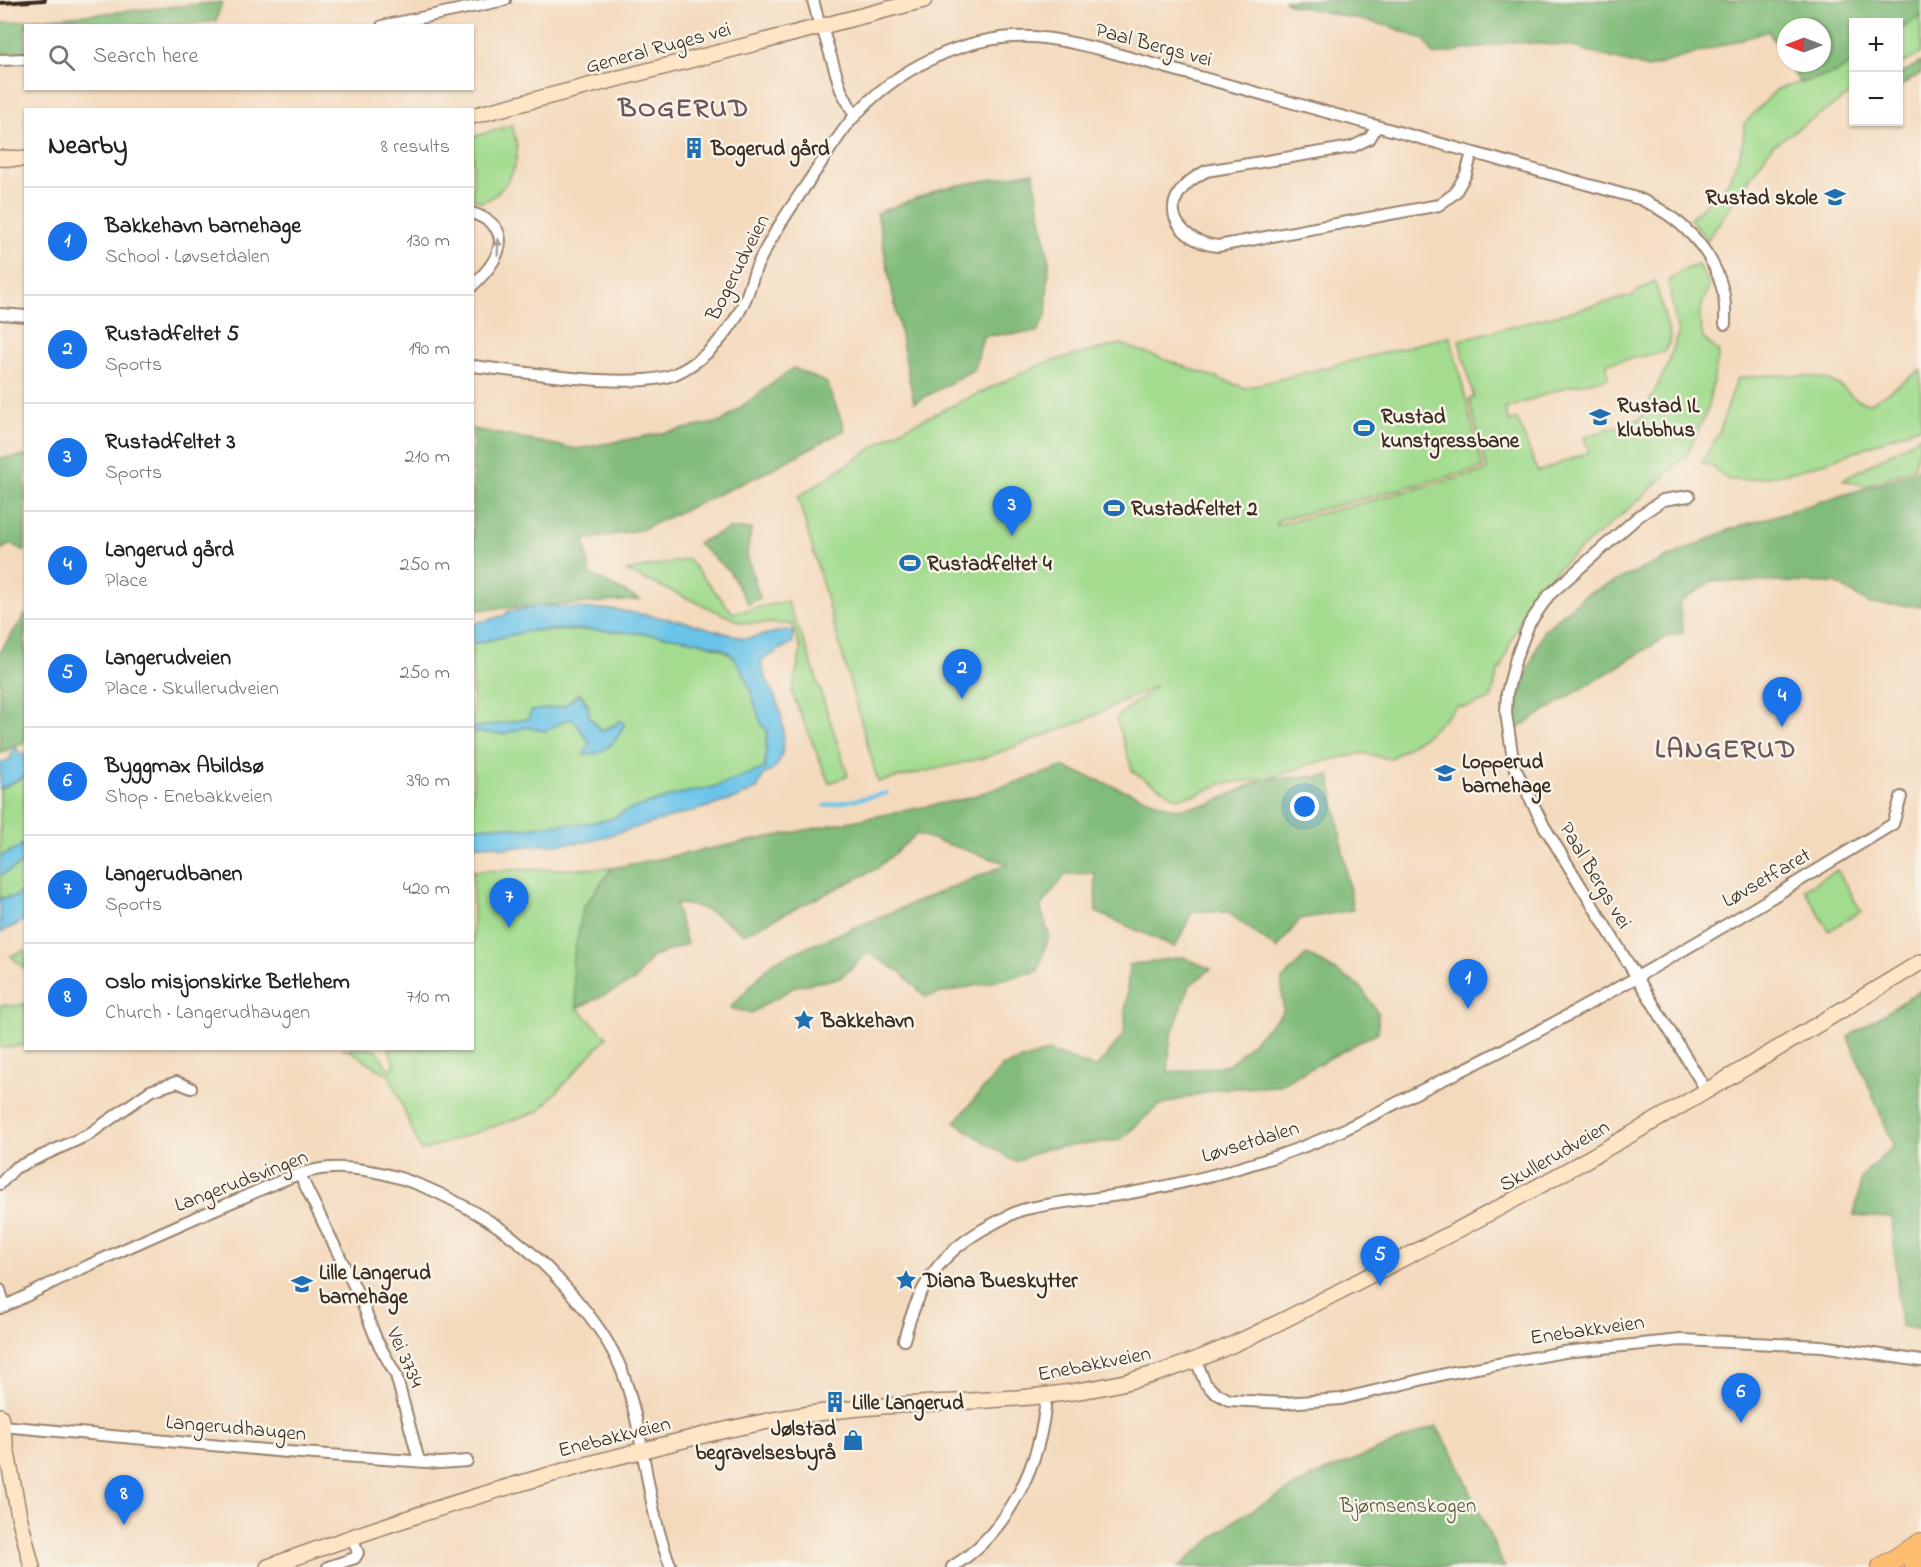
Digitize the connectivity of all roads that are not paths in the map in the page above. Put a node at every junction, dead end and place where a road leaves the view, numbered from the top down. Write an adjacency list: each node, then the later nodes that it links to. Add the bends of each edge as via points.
1 (505, 0): 4 (street)
2 (813, 0): 5 (street)
3 (924, 0): 5 (main road, General Ruges vei)
4 (391, 24)
5 (821, 27): 8 (main road, General Ruges vei); 9 (street, via 841,90)
6 (24, 59): 7 (street)
7 (0, 60)
8 (474, 115)
9 (855, 116): 10 (street, Paal Bergs vei, via 900,78 965,44 1033,37 1099,49); 19 (street, Bogerudveien, via 780,223 726,333 688,367 655,379 616,381)
10 (1377, 126): 11 (street, Paal Bergs vei); 11 (street, via 1370,138 1352,147 1206,171 1189,181 1177,196 1175,218 1179,227 1194,241 1218,246 1412,212 1448,200 1466,174)
11 (1472, 153): 18 (street, Paal Bergs vei, via 1610,189 1654,205 1702,246 1724,292)
12 (0, 158): 13 (main road)
13 (24, 159)
14 (474, 214): 15 (street, one-way to 14, via 496,262 499,243 493,225)
15 (474, 284)
16 (0, 314): 17 (street)
17 (24, 316)
18 (1725, 324)
19 (474, 366)
20 (1689, 496): 23 (street, Paal Bergs vei, via 1663,500 1645,512 1554,589 1529,624 1507,693 1507,728 1520,781)
21 (1901, 797): 23 (street, Løvsetfaret, via 1893,824)
22 (1921, 962): 25 (main road, Skullerudveien)
23 (1636, 977): 25 (street, Paal Bergs vei); 30 (street, Løvsetdalen, via 1527,1040 1364,1122 1300,1148 1183,1182 1019,1211 982,1230 944,1257 928,1281)
24 (191, 1088): 27 (street, via 177,1082 150,1091 88,1135 15,1168)
25 (1706, 1090): 31 (main road, Skullerudveien, via 1524,1197)
26 (300, 1175): 29 (street, Langerudsvingen, via 208,1212); 35 (street, Langerudsvingen, via 340,1167 411,1181 463,1205 525,1245 600,1331 622,1370); 36 (street, Vei 3734, via 396,1375)
27 (0, 1184)
28 (0, 1290): 29 (street, Langerudsvingen)
29 (2, 1307)
30 (904, 1340)
31 (1196, 1360): 32 (street, Enebakkveien, via 1206,1383 1229,1400 1285,1403 1341,1399 1449,1373 1564,1352 1681,1340 1822,1346); 33 (main road, Enebakkveien, via 1127,1382)
32 (1921, 1361)
33 (1047, 1395): 35 (main road, Enebakkveien, via 811,1414); 45 (street, via 1041,1438 1018,1496 998,1524)
34 (1, 1421): 36 (street, Langerudhaugen); 41 (main road)
35 (641, 1450): 38 (main road, Enebakkveien, via 485,1493); 44 (street, Langerudsvingen)
36 (419, 1461): 37 (street, Langerudhaugen)
37 (467, 1461)
38 (352, 1536): 42 (main road, Enebakkveien); 43 (street, via 356,1558)
39 (1921, 1543): 46 (highway)
40 (1921, 1563): 47 (highway)
41 (32, 1567)
42 (268, 1567)
43 (328, 1567)
44 (671, 1567)
45 (952, 1567)
46 (1882, 1567)
47 (1914, 1567)

